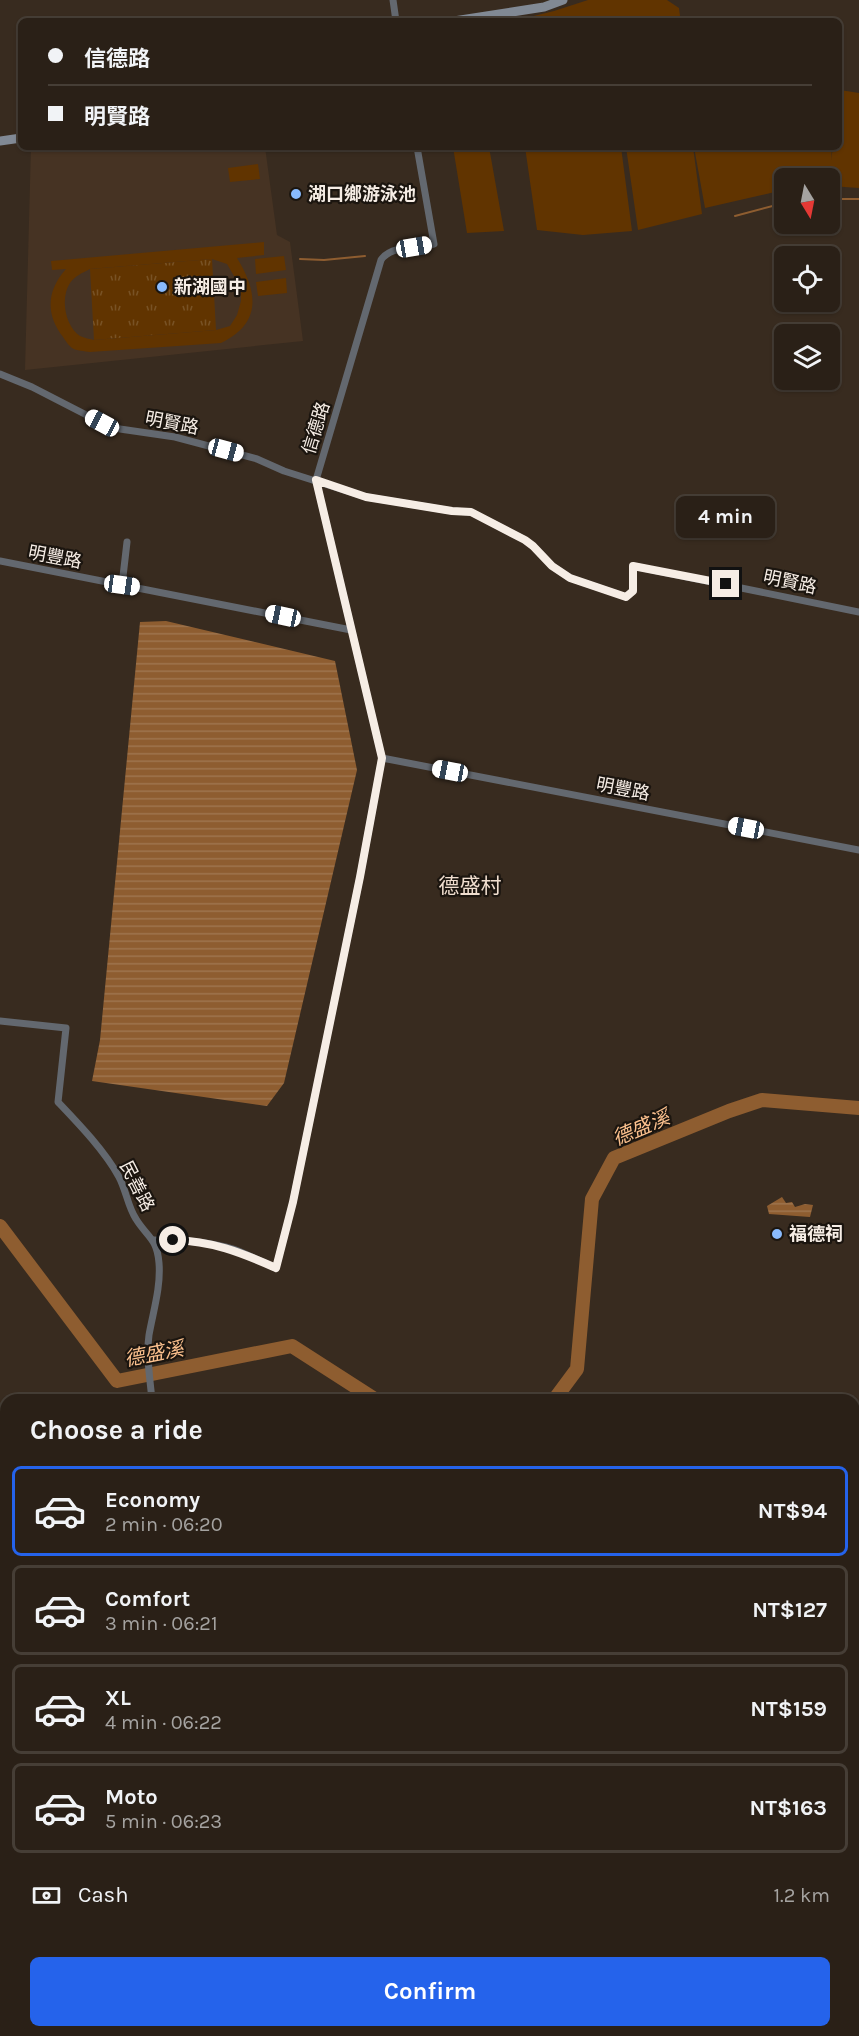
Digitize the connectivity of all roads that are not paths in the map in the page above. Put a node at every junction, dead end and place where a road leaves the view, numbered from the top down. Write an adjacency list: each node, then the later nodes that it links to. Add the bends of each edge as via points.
1 (393, 0): 3 (street)
2 (563, 0): 4 (street, via 544,7)
3 (396, 18)
4 (473, 18)
5 (18, 138): 6 (street)
6 (0, 141)
7 (418, 150): 9 (street, 信德路, via 434,244 394,251 381,260)
8 (0, 374): 9 (street, 明賢路, via 102,423 211,446)
9 (316, 480): 13 (street, 明賢路, via 366,497 471,512 525,540 570,578 626,597 633,591 633,566); 14 (street, 信德路)
10 (127, 542): 12 (street)
11 (0, 561): 12 (street, 明豐路)
12 (122, 585): 14 (street, 明豐路)
13 (859, 612)
14 (351, 630): 15 (street, 信德路)
15 (382, 758): 16 (street, 明豐路); 18 (street, 信德路, via 276,1268 215,1244)
16 (859, 850)
17 (0, 1021): 18 (street, 民善路, via 66,1028 58,1102 109,1162 136,1219)
18 (154, 1240): 19 (street, via 159,1262 156,1308 149,1337)
19 (151, 1394)

